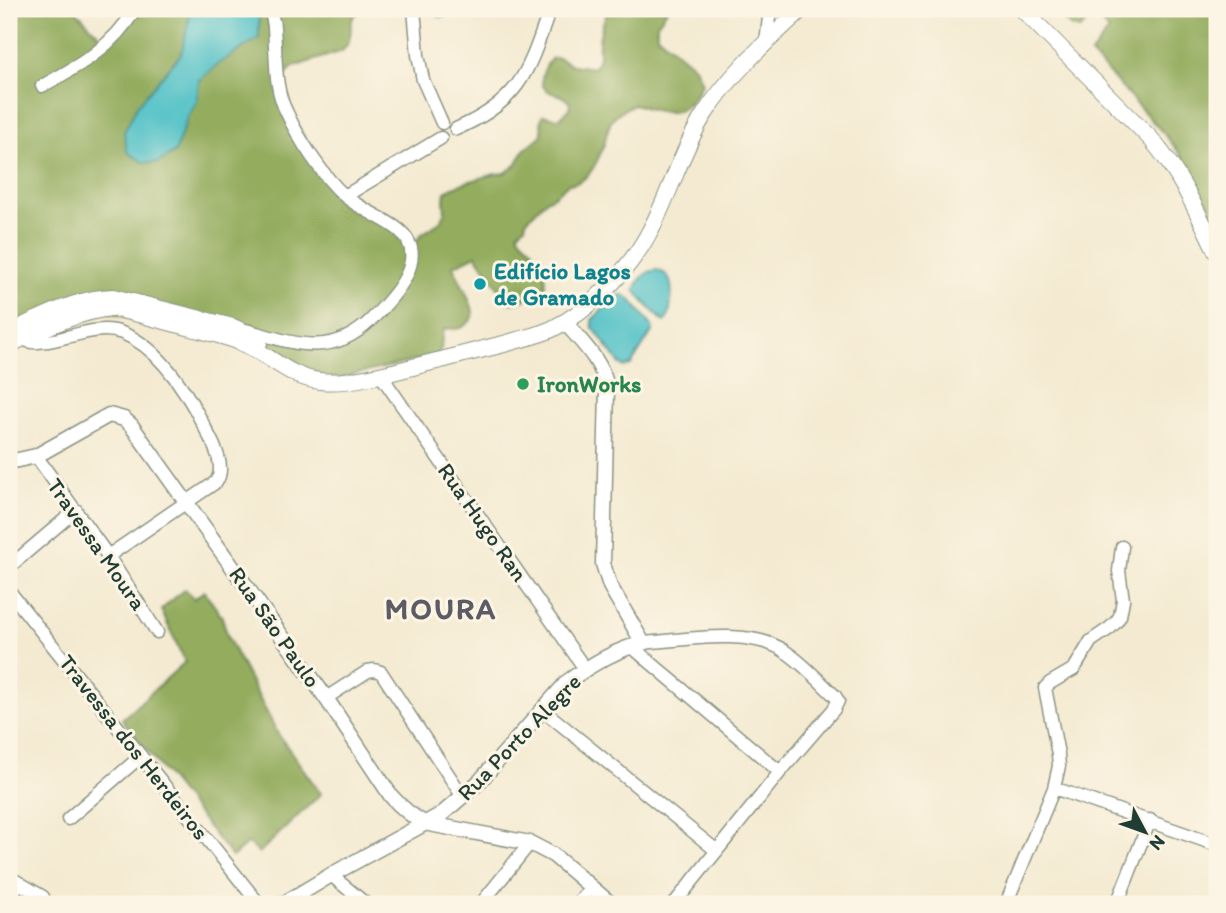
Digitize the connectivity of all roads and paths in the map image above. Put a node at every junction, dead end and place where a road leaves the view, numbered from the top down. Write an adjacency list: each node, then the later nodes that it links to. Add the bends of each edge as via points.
1 (135, 9): 9 (street, via 96,53)
2 (269, 9): 13 (street, via 274,21 277,82 286,113)
3 (414, 9): 10 (street, via 423,80)
4 (550, 9): 11 (street, via 531,61 514,90 488,113)
5 (770, 9): 8 (street)
6 (802, 9): 8 (main road)
7 (1022, 9): 14 (main road, via 1165,156)
8 (766, 43): 15 (main road, via 702,118 636,253 600,293)
9 (42, 86)
10 (442, 123): 11 (street, via 449,121); 12 (street, via 437,132)
11 (456, 129): 12 (street, via 451,139)
12 (441, 138): 13 (street)
13 (345, 196): 17 (street, via 402,233 412,261 404,280 381,310 346,338 310,345)
14 (1217, 253)
15 (565, 322): 20 (main road, via 534,336); 30 (street, via 604,373 603,564)
16 (231, 333): 17 (main road); 18 (main road, via 112,308); 19 (main road)
17 (254, 335): 19 (main road)
18 (24, 336): 23 (street, via 58,339 111,330 156,355 194,406 221,468 216,482)
19 (279, 366): 20 (main road, via 321,382)
20 (380, 374): 31 (street, Rua Hugo Ran)
21 (36, 456): 22 (street); 23 (street, Rua São Paulo, via 109,415 124,419); 24 (street, Travessa Moura)
22 (9, 461)
23 (187, 503): 26 (street); 32 (street, Rua São Paulo)
24 (76, 510): 26 (street, Travessa Moura); 27 (street)
25 (1122, 547): 36 (street, via 1120,616 1091,641 1074,668 1045,688 1058,754)
26 (108, 556): 29 (street, Travessa Moura)
27 (9, 567)
28 (9, 591): 34 (street, Travessa dos Herdeiros)
29 (157, 632)
30 (637, 644): 31 (street, Rua Porto Alegre); 35 (street); 35 (street, Rua Porto Alegre, via 736,636 785,650 838,701)
31 (585, 669): 33 (street, Rua Porto Alegre)
32 (326, 698): 37 (street, via 368,671 381,672); 40 (street, Rua São Paulo, via 391,796)
33 (543, 710): 37 (street, Rua Porto Alegre); 43 (street)
34 (140, 757): 38 (street); 49 (street, Travessa dos Herdeiros)
35 (780, 772): 43 (street)
36 (1054, 788): 39 (street); 56 (street)
37 (463, 797): 40 (street, Rua Porto Alegre)
38 (68, 819)
39 (1150, 820): 42 (street); 57 (street)
40 (424, 823): 41 (street); 44 (street, Rua Porto Alegre)
41 (530, 843): 46 (street, via 553,855); 52 (street)
42 (1217, 845)
43 (717, 851): 55 (street)
44 (331, 875): 50 (street, Rua Porto Alegre); 51 (street)
45 (14, 880): 47 (street); 48 (street)
46 (591, 888): 53 (street); 54 (street)
47 (43, 897)
48 (9, 898)
49 (259, 904)
50 (283, 904)
51 (366, 904)
52 (481, 904)
53 (577, 904)
54 (611, 904)
55 (674, 904)
56 (1006, 904)
57 (1117, 904)

